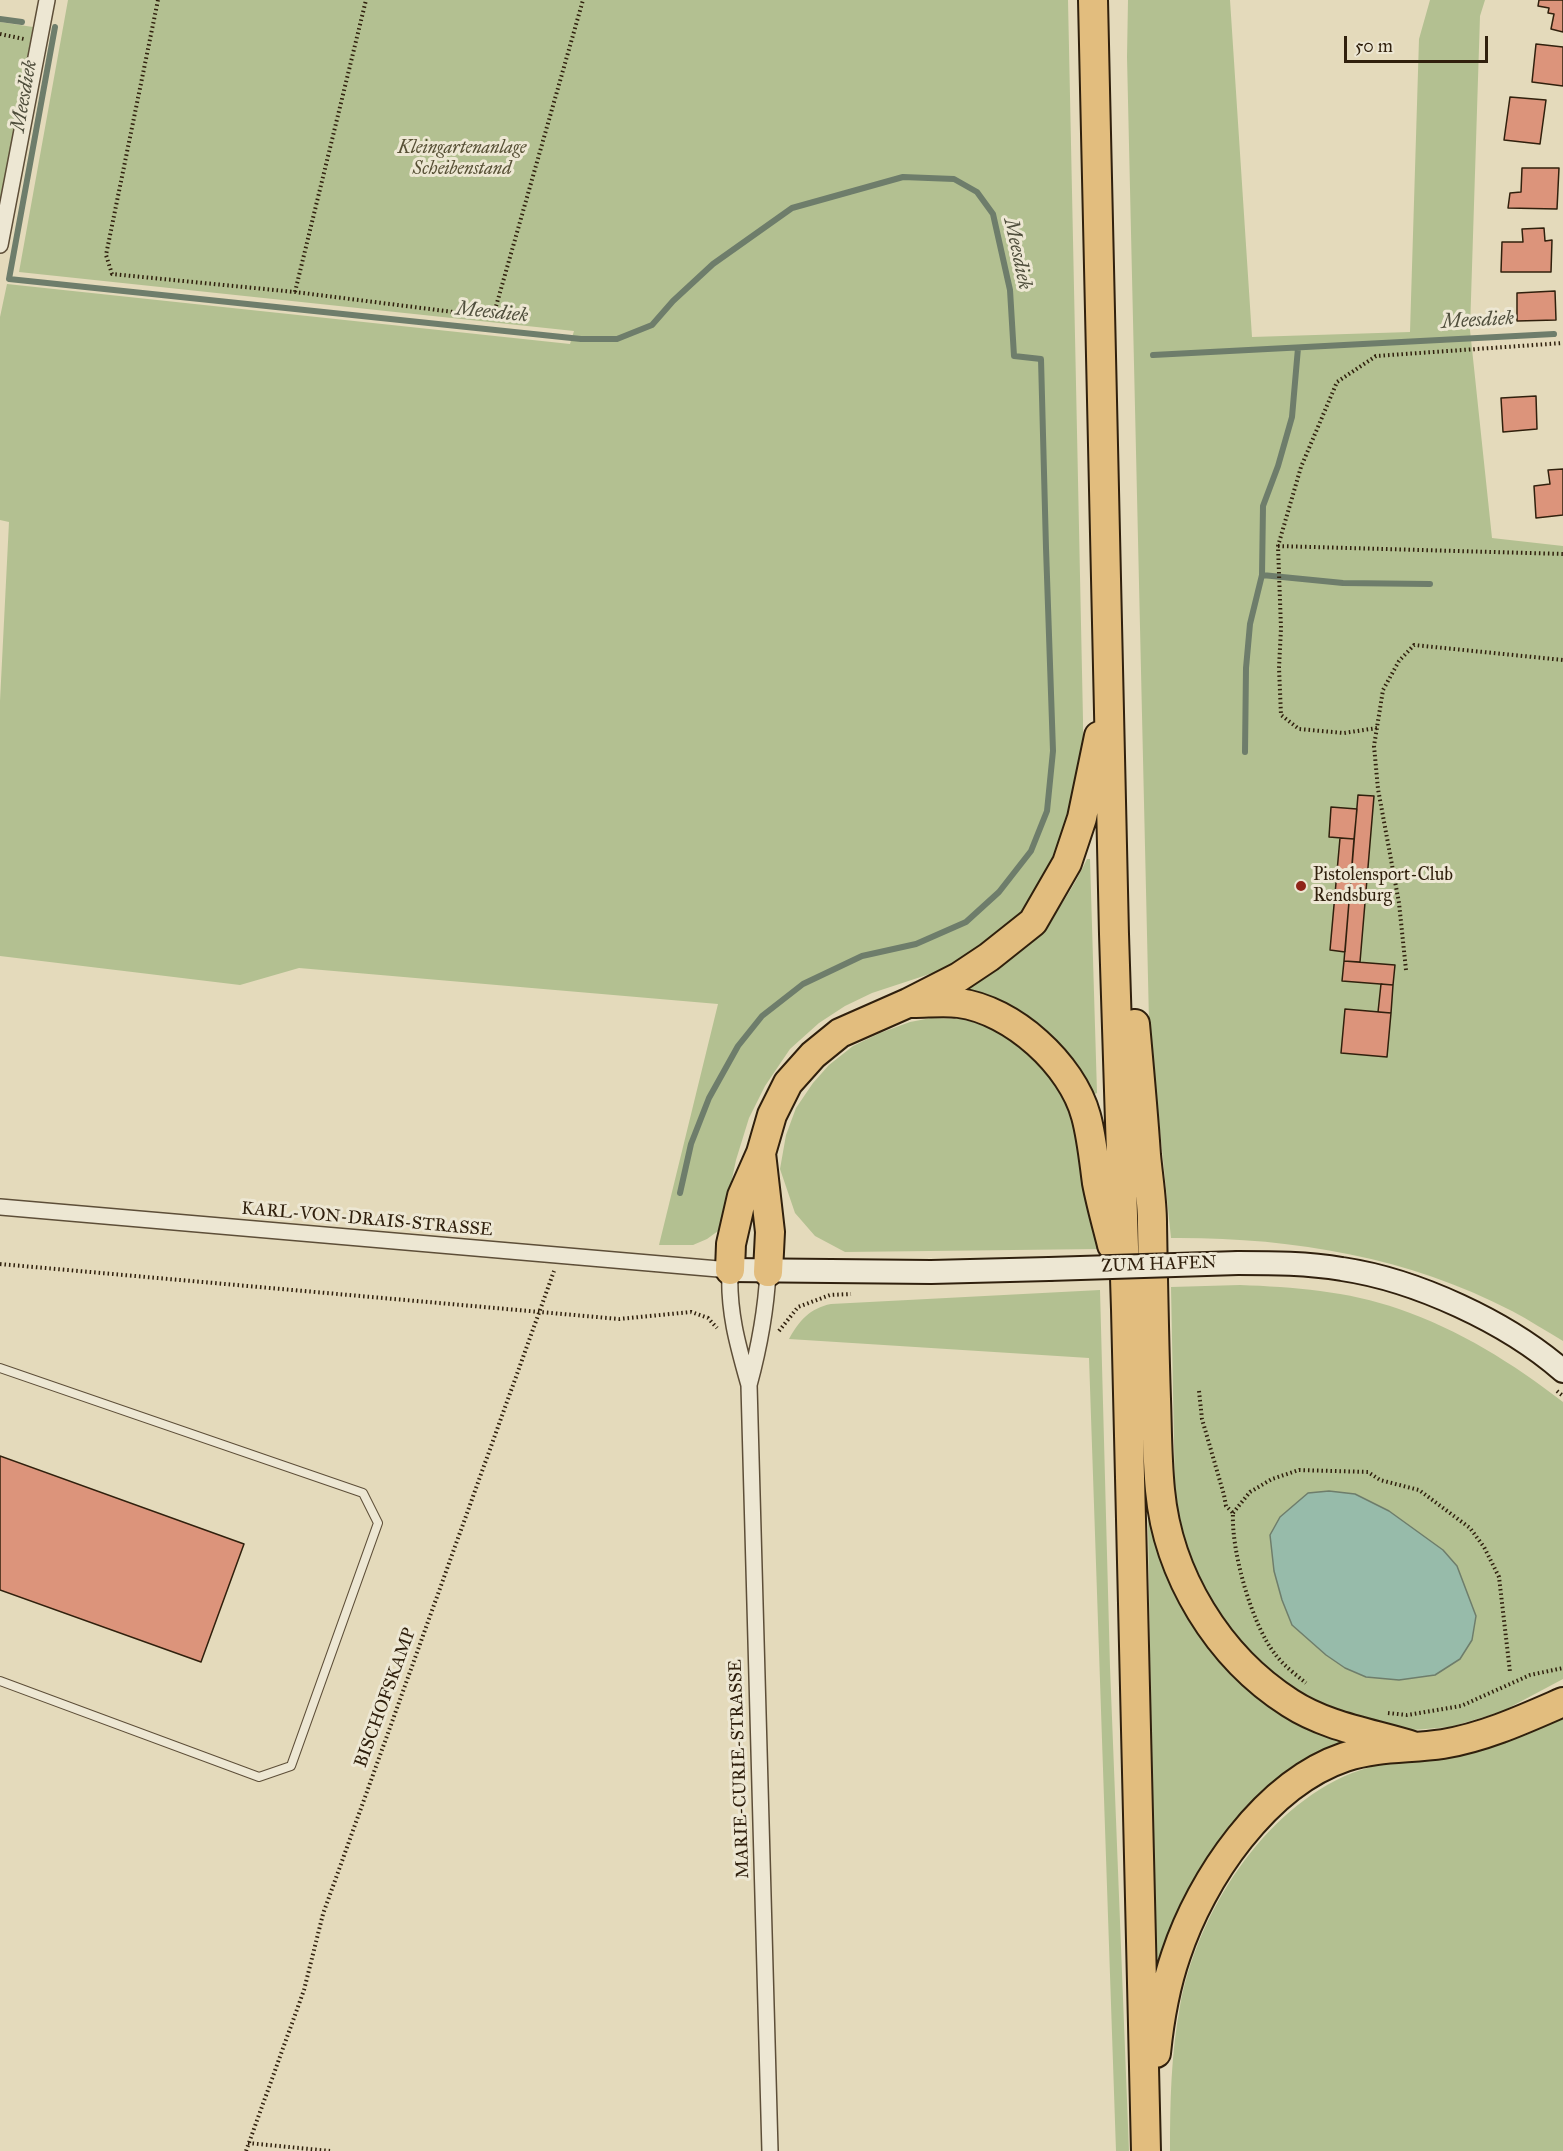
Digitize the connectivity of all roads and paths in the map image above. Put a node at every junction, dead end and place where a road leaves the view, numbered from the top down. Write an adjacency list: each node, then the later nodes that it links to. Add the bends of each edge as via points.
1 (46, 0): 8 (street)
2 (158, 0): 11 (path, via 106,255 112,274)
3 (366, 0): 11 (path)
4 (583, 0): 11 (path, via 493,317)
5 (1093, 0): 9 (highway)
6 (1108, 0): 9 (highway)
7 (0, 34): 8 (path)
8 (39, 42): 10 (street)
9 (1093, 44): 16 (highway)
10 (0, 245)
11 (295, 292)
12 (1563, 343): 13 (path, via 1376,356 1336,382 1301,467)
13 (1278, 546): 14 (path); 17 (path, via 1281,715 1299,729 1344,733)
14 (1563, 554)
15 (1563, 660): 17 (path, via 1414,645 1399,661 1383,690)
16 (1109, 681): 18 (highway); 20 (highway, via 1082,818 1067,863 1033,922 959,976)
17 (1377, 728): 19 (path, via 1374,746 1378,789 1399,903)
18 (1114, 946): 27 (highway); 44 (highway, via 1133,1003 1152,1220 1160,1490 1174,1554 1199,1608 1217,1635 1260,1681 1314,1717)
19 (1406, 970)
20 (908, 1003): 21 (highway, via 840,1033 813,1055 788,1083 772,1115); 27 (highway, via 959,1003 988,1012 1037,1041 1057,1062 1085,1114)
21 (761, 1153): 25 (highway, via 739,1207); 26 (highway, via 770,1232)
22 (0, 1207): 23 (street, KARL-VON-DRAIS-STRASSE)
23 (559, 1256): 25 (street, KARL-VON-DRAIS-STRASSE); 29 (path, BISCHOFSKAMP)
24 (0, 1264): 29 (path)
25 (730, 1270): 26 (main road, ZUM HAFEN); 34 (street, MARIE-CURIE-STRASSE, via 729,1305)
26 (768, 1272): 33 (main road, ZUM HAFEN, bridge, via 931,1272 1238,1263 1293,1263 1344,1269 1446,1300 1497,1325 1547,1357); 34 (street, MARIE-CURIE-STRASSE, via 759,1347)
27 (1126, 1309): 49 (highway)
28 (795, 1310): 31 (path, via 778,1332)
29 (540, 1313): 30 (path, via 619,1318 691,1312); 45 (path, BISCHOFSKAMP, via 323,1914 304,1990)
30 (724, 1330)
31 (770, 1330)
32 (0, 1368): 40 (lane, via 363,1493 378,1523 291,1766 259,1777)
33 (1555, 1378): 36 (path)
34 (749, 1386): 48 (street, MARIE-CURIE-STRASSE)
35 (1199, 1391): 37 (path, via 1202,1419 1226,1506)
36 (1563, 1396)
37 (1233, 1513): 39 (path, via 1250,1492 1299,1470 1368,1472 1380,1480 1419,1490 1470,1527 1499,1577); 41 (path, via 1232,1530 1242,1575 1259,1626 1275,1654)
38 (1563, 1668): 43 (path, via 1530,1675 1461,1706 1407,1715)
39 (1510, 1672)
40 (0, 1682)
41 (1311, 1686)
42 (1563, 1702): 44 (highway, via 1483,1734 1443,1744)
43 (1378, 1712)
44 (1413, 1746): 49 (highway, via 1373,1749 1316,1770 1271,1805 1220,1866 1187,1926 1170,1976 1157,2045)
45 (248, 2143): 46 (path, BISCHOFSKAMP); 47 (path)
46 (246, 2151)
47 (330, 2151)
48 (770, 2151)
49 (1147, 2151)

